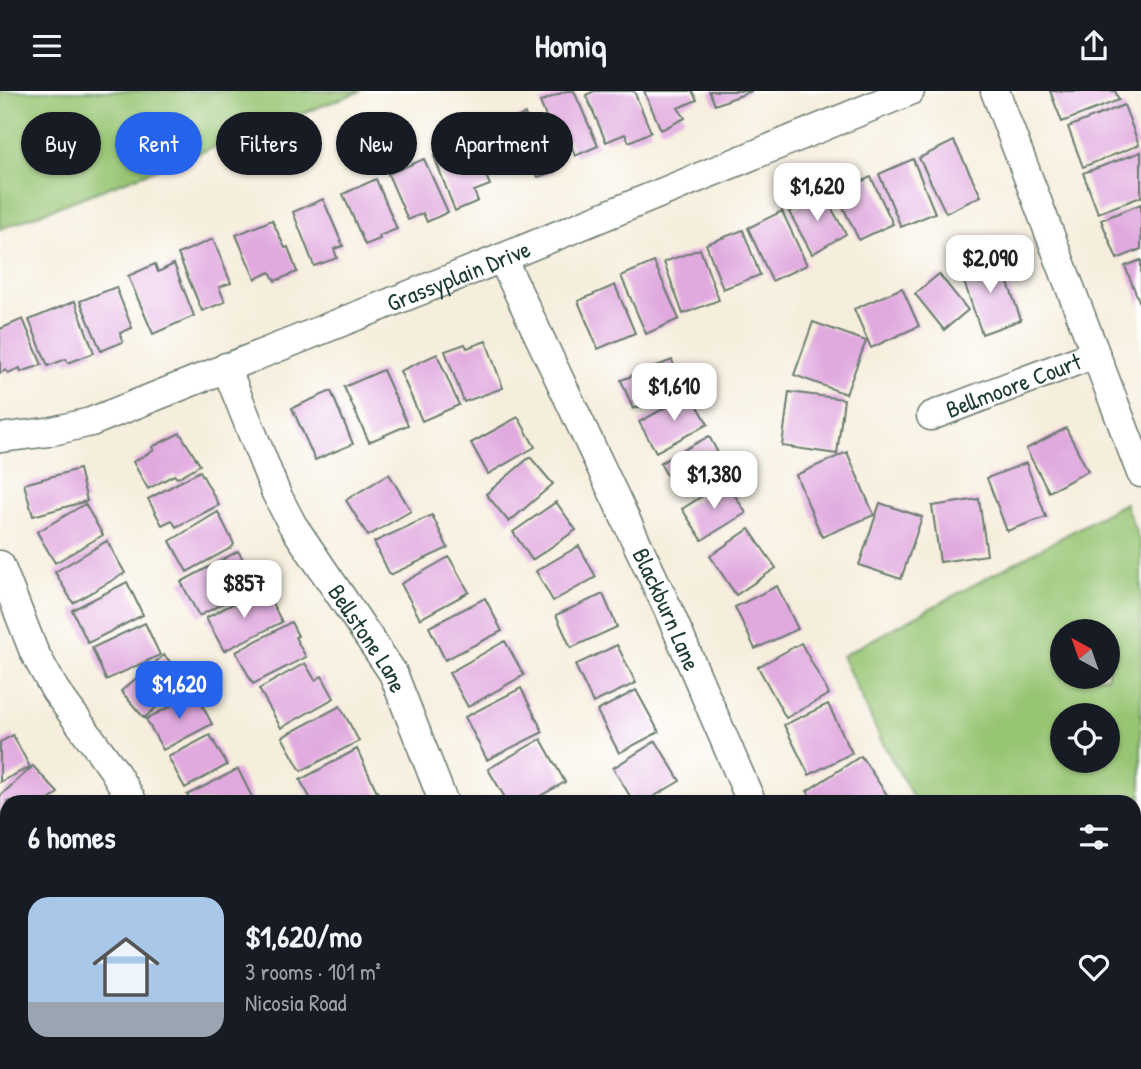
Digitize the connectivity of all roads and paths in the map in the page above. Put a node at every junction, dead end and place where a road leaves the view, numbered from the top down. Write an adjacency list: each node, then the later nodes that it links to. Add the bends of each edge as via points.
1 (910, 91): 3 (street, Grassyplain Drive)
2 (995, 91): 4 (street)
3 (502, 258): 5 (street, Grassyplain Drive); 12 (street, Blackburn Lane, via 668,610)
4 (1095, 354): 6 (street, Bellmoore Court); 8 (street)
5 (226, 367): 7 (street, Grassyplain Drive, via 91,422); 11 (street, Bellstone Lane, via 292,524 393,673)
6 (931, 416)
7 (0, 438)
8 (1141, 473)
9 (0, 565): 10 (street, via 54,690)
10 (128, 795)
11 (441, 795)
12 (748, 795)

